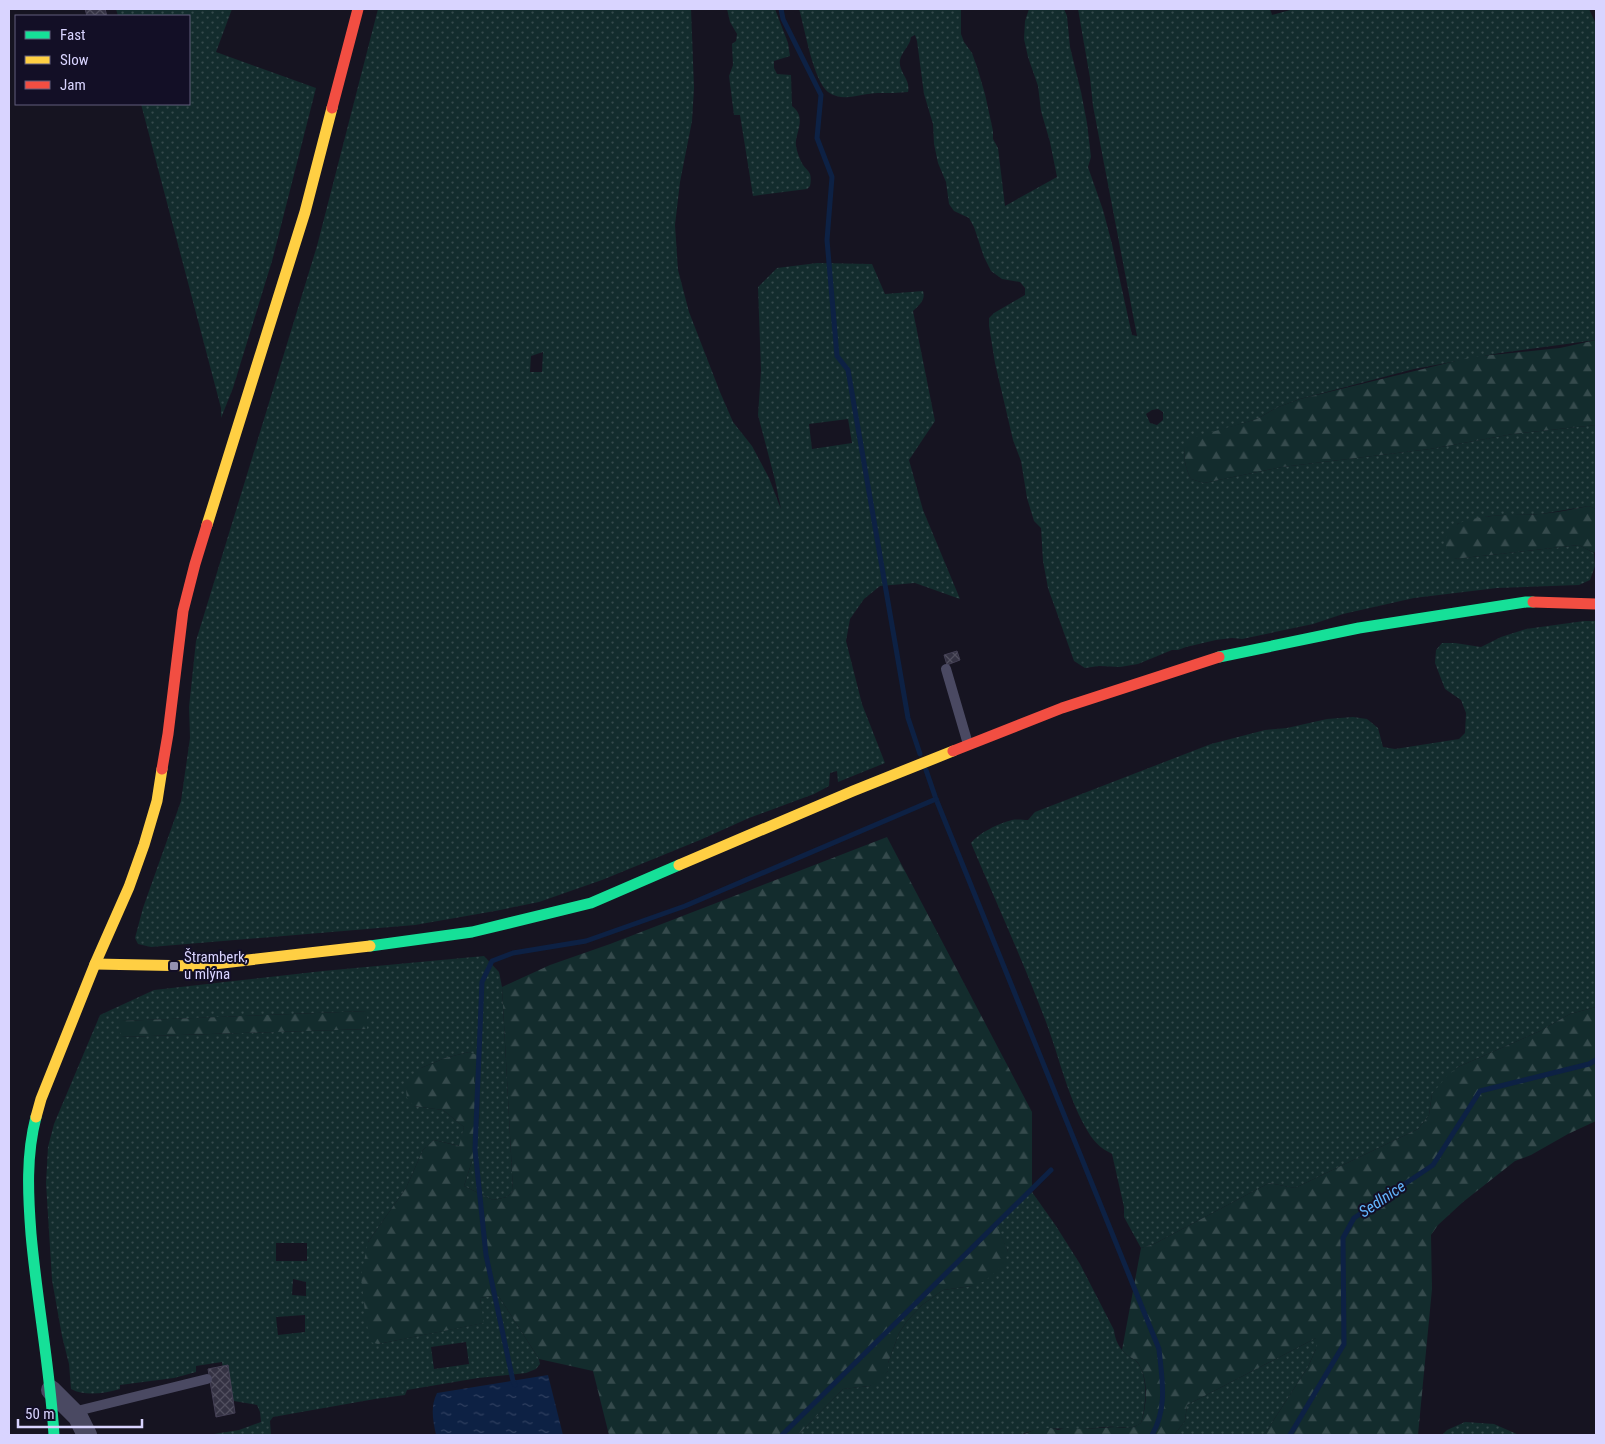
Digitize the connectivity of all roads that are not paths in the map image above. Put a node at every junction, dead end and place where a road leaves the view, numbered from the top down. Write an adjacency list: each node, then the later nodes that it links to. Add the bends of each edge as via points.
1 (358, 9): 5 (street, via 305,212 183,611 157,801 129,887)
2 (1596, 604): 4 (street, via 1526,602 1359,628 1221,656 1062,708)
3 (946, 669): 4 (lane)
4 (968, 745): 5 (street, via 591,903 472,932 389,944 196,966)
5 (95, 964): 7 (street, via 41,1099 30,1154 29,1204 34,1262)
6 (207, 1379): 8 (lane)
7 (51, 1390): 8 (street); 9 (street)
8 (73, 1412): 10 (street)
9 (54, 1435)
10 (86, 1435)

